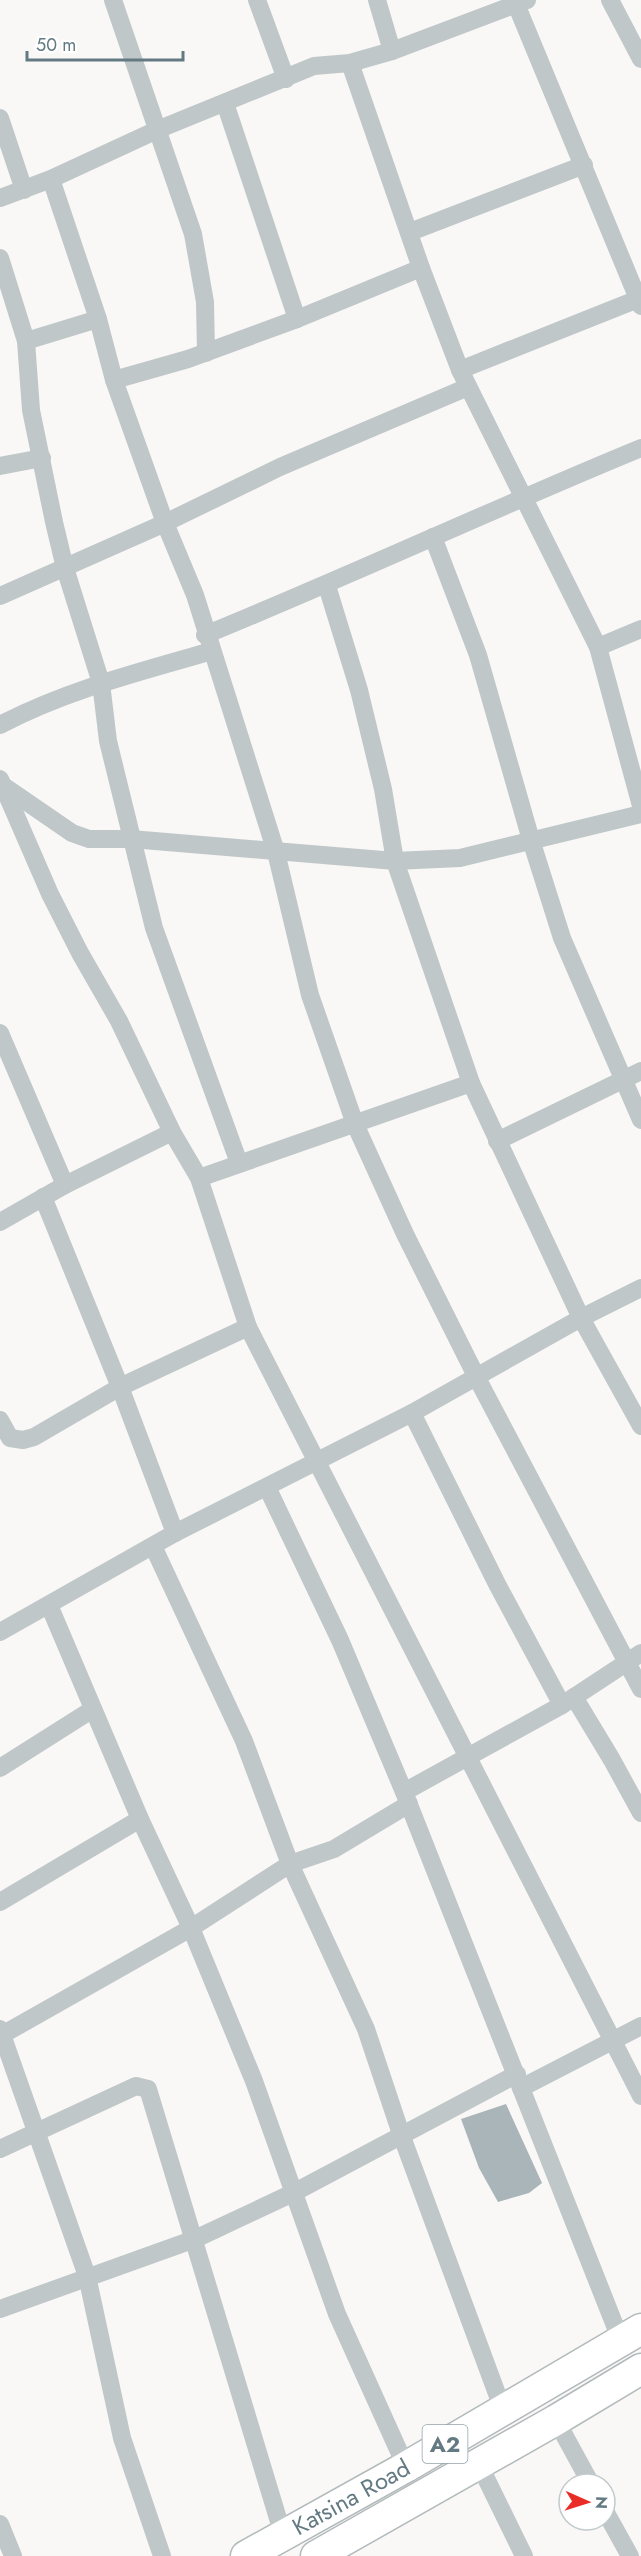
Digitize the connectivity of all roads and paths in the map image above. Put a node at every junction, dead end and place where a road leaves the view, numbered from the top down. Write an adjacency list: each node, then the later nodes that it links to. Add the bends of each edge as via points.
1 (113, 0): 12 (street)
2 (257, 0): 9 (street)
3 (377, 0): 6 (street)
4 (610, 0): 7 (street)
5 (521, 2): 6 (street); 13 (street)
6 (392, 51): 8 (street)
7 (640, 56)
8 (350, 63): 9 (street, via 314,66); 17 (street)
9 (286, 78): 10 (street)
10 (225, 103): 12 (street); 22 (street)
11 (0, 118): 15 (street)
12 (158, 130): 14 (street); 24 (street, via 200,265)
13 (584, 165): 17 (street); 20 (street)
14 (51, 179): 15 (street); 21 (street)
15 (24, 190): 16 (street)
16 (0, 198)
17 (410, 232): 19 (street)
18 (0, 258): 23 (street)
19 (422, 268): 22 (street); 25 (street)
20 (639, 303): 25 (street)
21 (98, 319): 23 (street); 26 (street)
22 (297, 319): 24 (street)
23 (27, 341): 29 (street, via 31,410)
24 (206, 353): 26 (street)
25 (460, 370): 27 (street)
26 (114, 380): 32 (street)
27 (468, 387): 31 (street); 32 (street, via 280,467)
28 (641, 448): 31 (street)
29 (42, 458): 30 (street); 34 (street)
30 (0, 466)
31 (524, 496): 33 (street); 39 (street)
32 (165, 523): 34 (street); 38 (street, via 195,595)
33 (433, 537): 35 (street); 47 (street, via 478,655)
34 (64, 568): 36 (street); 40 (street)
35 (327, 586): 38 (street); 49 (street, via 359,690 383,789)
36 (0, 596)
37 (641, 629): 39 (street)
38 (209, 643): 40 (street); 48 (street)
39 (598, 647): 42 (street)
40 (101, 683): 41 (street); 46 (street, via 108,741)
41 (0, 726)
42 (632, 740): 44 (street)
43 (1, 783): 46 (street, via 72,832 89,839); 56 (street, via 50,894 119,1021)
44 (641, 806)
45 (641, 814): 47 (street)
46 (131, 839): 48 (street); 58 (street, via 154,928)
47 (531, 840): 49 (street, via 460,858); 52 (street, via 562,938)
48 (276, 852): 49 (street); 55 (street, via 310,995)
49 (395, 861): 53 (street)
50 (0, 1033): 60 (street)
51 (641, 1071): 52 (street)
52 (622, 1078): 54 (street); 57 (street)
53 (471, 1083): 55 (street); 57 (street)
54 (641, 1120)
55 (355, 1124): 58 (street); 66 (street)
56 (172, 1132): 59 (street); 60 (street)
57 (497, 1141): 64 (street)
58 (239, 1163): 59 (street)
59 (199, 1178): 65 (street)
60 (65, 1185): 61 (street)
61 (43, 1197): 62 (street); 67 (street)
62 (0, 1222)
63 (641, 1288): 64 (street)
64 (581, 1318): 66 (street); 70 (street)
65 (248, 1327): 67 (street); 71 (street)
66 (477, 1378): 68 (street); 77 (street)
67 (120, 1387): 69 (street, via 34,1437 10,1438); 73 (street)
68 (412, 1413): 71 (street); 79 (street, via 497,1584)
69 (0, 1420)
70 (641, 1426)
71 (316, 1461): 72 (street); 81 (street)
72 (267, 1487): 73 (street); 83 (street, via 340,1640)
73 (175, 1533): 74 (street)
74 (153, 1546): 75 (street); 86 (street, via 244,1741)
75 (49, 1605): 76 (street); 80 (street)
76 (0, 1632)
77 (634, 1658): 78 (street); 79 (street)
78 (641, 1689)
79 (568, 1701): 81 (street); 84 (street)
80 (93, 1709): 82 (street); 85 (street)
81 (468, 1756): 83 (street); 91 (street)
82 (0, 1768)
83 (406, 1798): 86 (street, via 334,1849); 92 (street)
84 (641, 1814)
85 (140, 1819): 87 (street); 88 (street)
86 (290, 1864): 88 (street); 95 (street, via 366,2029)
87 (0, 1902)
88 (191, 1928): 90 (street); 97 (street)
89 (641, 2026): 91 (street)
90 (1, 2033): 94 (street)
91 (613, 2041): 92 (street); 93 (street)
92 (519, 2081): 95 (street); 101 (street)
93 (641, 2096)
94 (35, 2134): 96 (street); 98 (street, via 136,2086 148,2089); 99 (street)
95 (401, 2134): 97 (street); 103 (street)
96 (0, 2149)
97 (295, 2192): 98 (street); 106 (street, via 337,2314)
98 (195, 2239): 99 (street); 110 (street)
99 (87, 2276): 100 (street); 112 (street, via 122,2438)
100 (0, 2309)
101 (631, 2335): 103 (highway, Katsina Road / A2)
102 (641, 2369): 104 (highway, Katsina Road / A2)
103 (503, 2410): 106 (highway, Katsina Road / A2)
104 (556, 2420): 105 (highway, Katsina Road / A2); 107 (street)
105 (479, 2464): 114 (highway, Katsina Road / A2); 115 (street)
106 (406, 2467): 110 (highway, Katsina Road / A2)
107 (584, 2472)
108 (0, 2524): 111 (street)
109 (617, 2532): 116 (street)
110 (283, 2535): 113 (highway, Katsina Road / A2)
111 (13, 2556)
112 (162, 2556)
113 (246, 2556)
114 (316, 2556)
115 (525, 2556)
116 (630, 2556)

